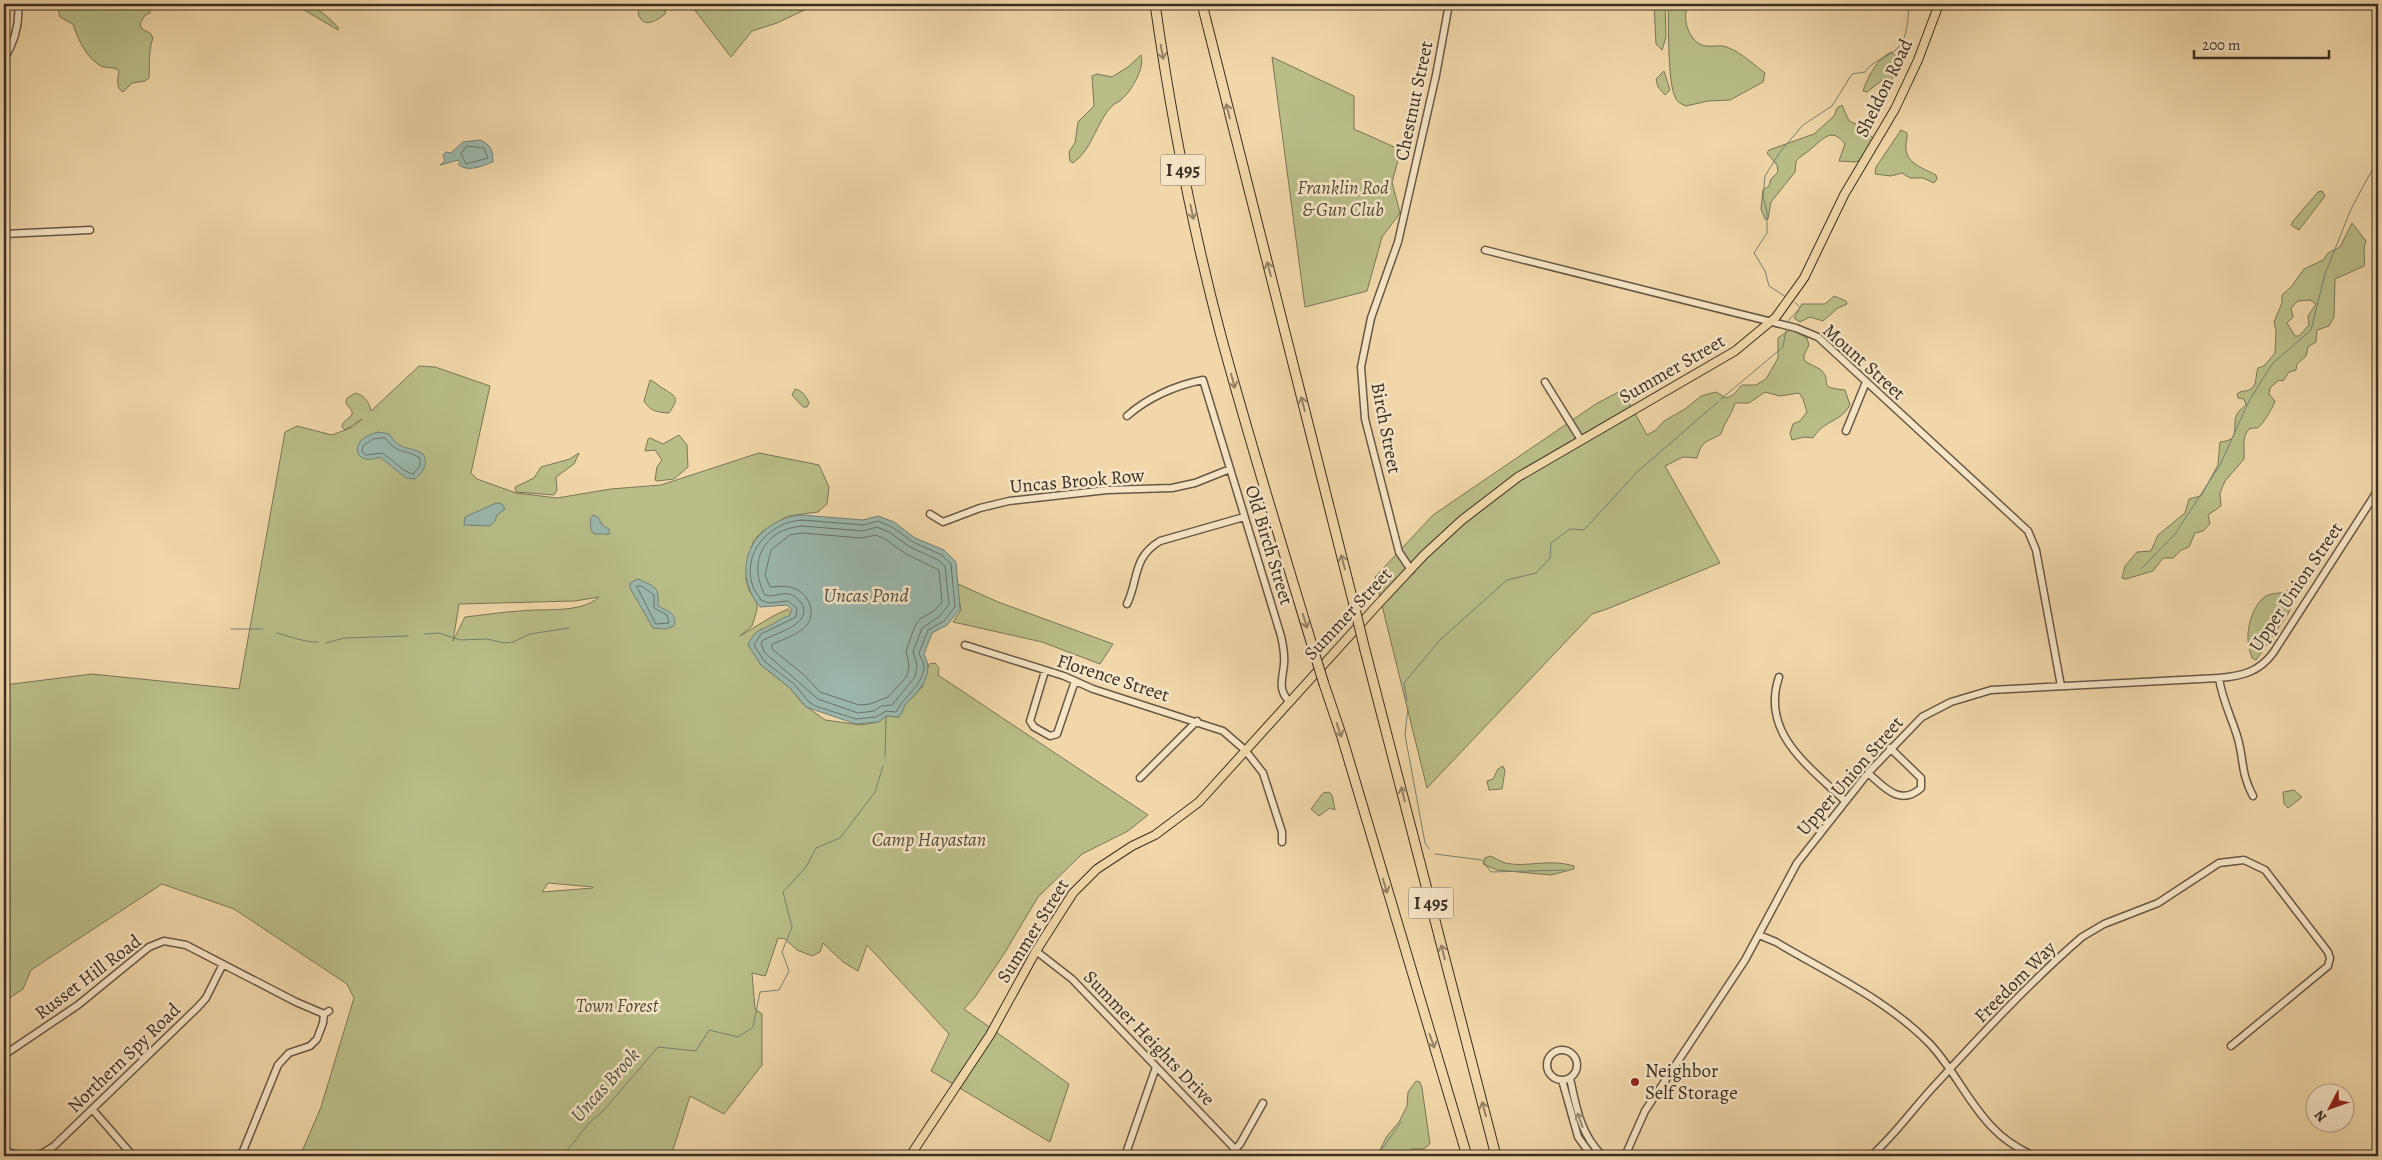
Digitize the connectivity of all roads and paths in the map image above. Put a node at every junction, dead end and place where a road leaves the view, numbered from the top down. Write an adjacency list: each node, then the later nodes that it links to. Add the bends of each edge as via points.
1 (18, 4): 6 (street, via 16,34)
2 (1155, 4): 58 (highway, I 495, one-way to 58, bridge, via 1169,101 1220,334)
3 (1202, 4): 59 (highway, I 495, one-way to 3, bridge)
4 (1449, 4): 11 (street, Chestnut Street, via 1398,242)
5 (1939, 4): 7 (main road, Sheldon Road, via 1906,86)
6 (4, 59)
7 (1868, 157): 12 (main road, Summer Street, via 1844,196 1795,293)
8 (90, 230): 9 (street)
9 (4, 234)
10 (1485, 250): 12 (street, Mount Street)
11 (1380, 290): 22 (street, Birch Street, via 1364,348 1362,399 1367,430 1398,546)
12 (1771, 322): 14 (street, Mount Street, via 1818,337); 17 (main road, Summer Street, via 1722,359)
13 (1545, 382): 17 (street)
14 (1866, 382): 16 (street); 29 (street, Mount Street, via 2028,531 2038,560)
15 (1126, 416): 18 (street, Old Birch Street, via 1143,403 1203,380)
16 (1846, 431)
17 (1581, 440): 22 (main road, Summer Street, via 1503,488 1437,542)
18 (1230, 469): 20 (street, Uncas Brook Row, via 1172,488 1107,490 1009,501 943,522); 21 (street, Old Birch Street)
19 (2378, 490): 27 (street, Upper Union Street, via 2268,660 2250,673)
20 (930, 514)
21 (1244, 517): 23 (street, via 1152,546 1139,563); 30 (street, Old Birch Street, via 1281,636 1284,663 1281,690)
22 (1411, 570): 30 (main road, Summer Street)
23 (1127, 604)
24 (965, 646): 25 (street, Florence Street)
25 (1045, 671): 28 (street, Florence Street); 28 (street, via 1030,721 1055,736)
26 (1779, 677): 37 (street, via 1773,694 1781,733 1792,749)
27 (2219, 678): 29 (street, Upper Union Street); 36 (street, via 2239,742 2243,773)
28 (1075, 681): 31 (street, Florence Street)
29 (2062, 686): 32 (street, Upper Union Street, via 1999,689 1970,695 1922,717)
30 (1289, 701): 33 (main road, Summer Street)
31 (1196, 721): 33 (street, Florence Street, via 1223,731); 35 (street)
32 (1890, 748): 34 (street, Upper Union Street); 34 (street, via 1921,778 1920,788 1901,797)
33 (1244, 750): 38 (street, Florence Street, via 1267,782); 40 (main road, Summer Street, via 1206,795 1182,816 1105,862 1084,880)
34 (1868, 773): 37 (street, Upper Union Street)
35 (1140, 778)
36 (2253, 796)
37 (1845, 801): 39 (street, Upper Union Street, via 1797,863)
38 (1282, 842)
39 (1759, 935): 45 (street, via 1890,1010 1929,1043); 62 (street, Upper Union Street, via 1648,1105)
40 (1036, 951): 44 (street, Summer Heights Drive, via 1072,979); 55 (main road, Summer Street, via 990,1035)
41 (223, 964): 43 (street, Russet Hill Road, via 176,942 164,941 149,946 78,1005); 48 (street, Northern Spy Road, via 198,1008); 54 (street, Russet Hill Road, via 296,1002 326,1012 317,1039 307,1047 289,1053 278,1066)
42 (2231, 1046): 45 (street, Freedom Way, via 2330,962 2328,952 2265,870 2244,860 2219,863 2158,903 2093,929 2076,942)
43 (4, 1055)
44 (1156, 1067): 50 (street, Summer Heights Drive); 56 (street)
45 (1951, 1068): 63 (street, Freedom Way); 64 (street, via 1994,1130)
46 (1566, 1079): 46 (street, via 1577,1070 1577,1060 1568,1051 1559,1050 1551,1055 1547,1066 1553,1077); 60 (street, via 1578,1137); 61 (street, one-way to 46, via 1580,1123)
47 (1263, 1103): 50 (street)
48 (92, 1109): 52 (street, Northern Spy Road, via 54,1146 41,1154); 53 (street)
49 (4, 1150): 51 (street)
50 (1236, 1150): 57 (street)
51 (23, 1156)
52 (28, 1156)
53 (134, 1156)
54 (241, 1156)
55 (910, 1156)
56 (1125, 1156)
57 (1229, 1156)
58 (1467, 1156)
59 (1496, 1156)
60 (1592, 1156)
61 (1603, 1156)
62 (1625, 1156)
63 (1871, 1156)
64 (2034, 1156)

